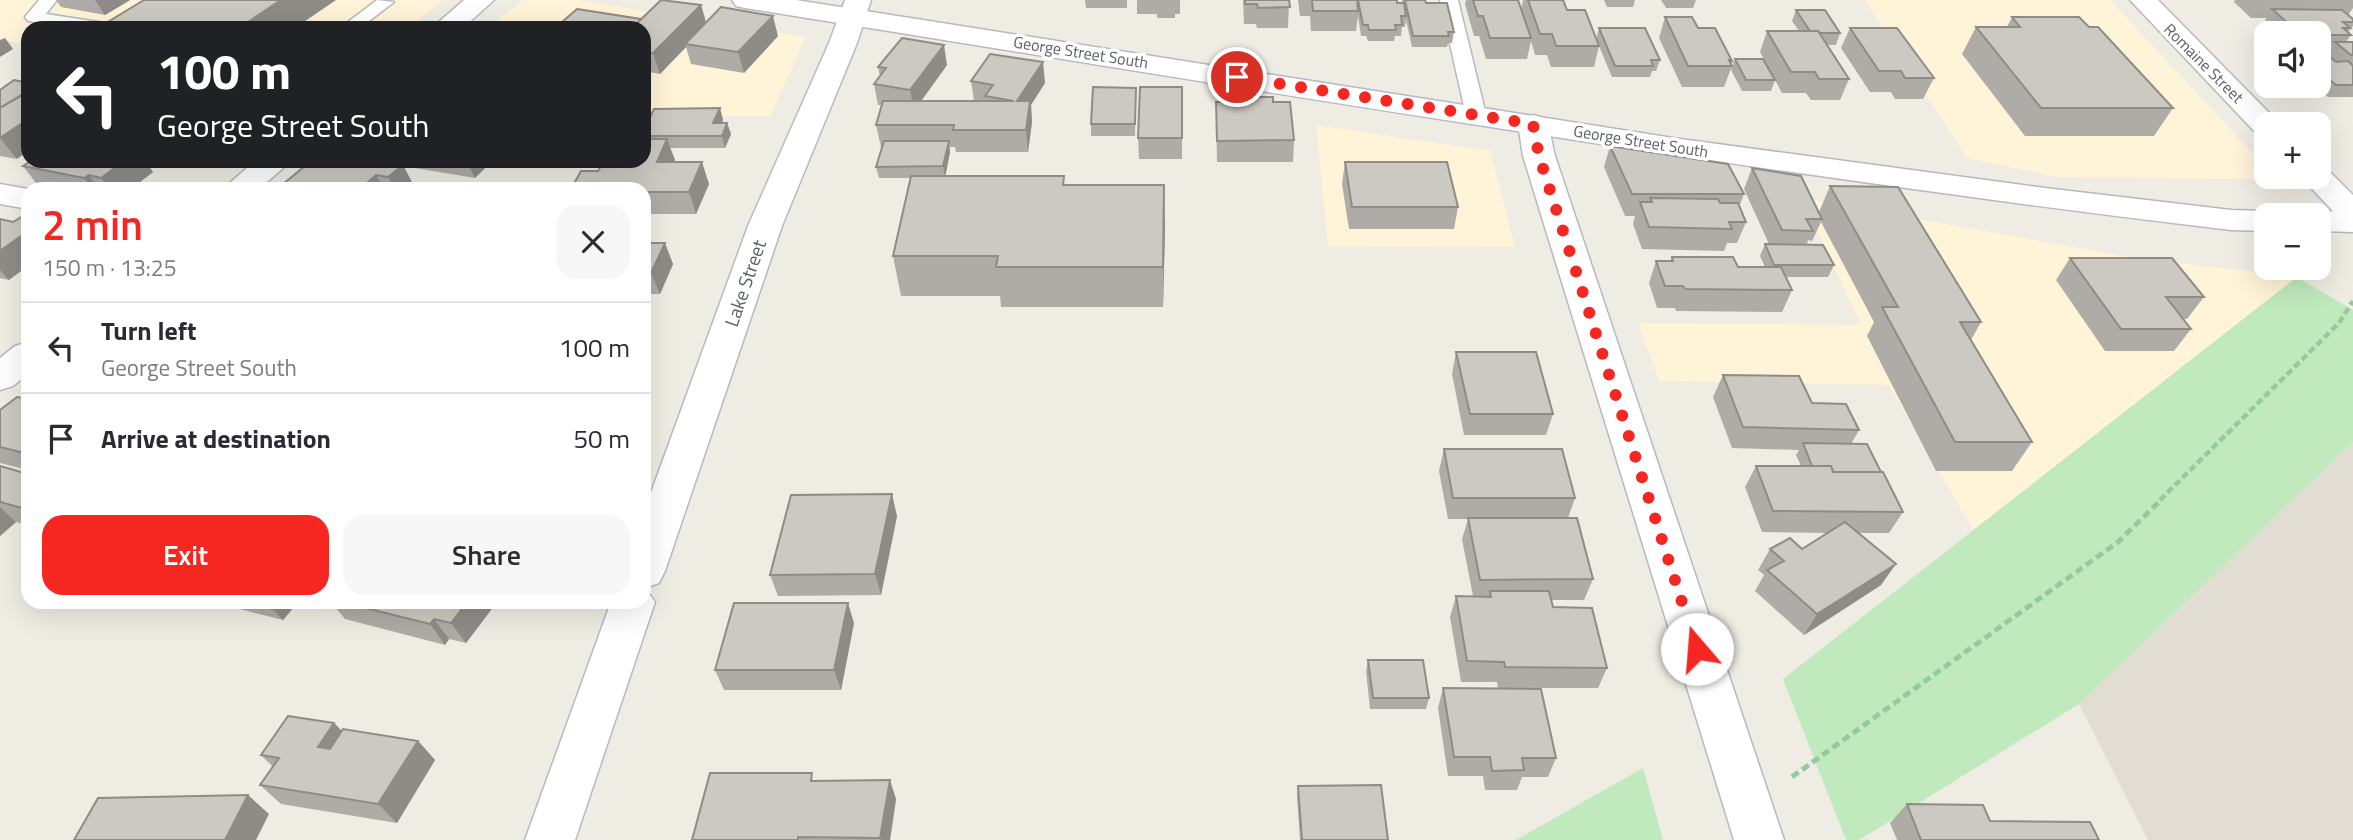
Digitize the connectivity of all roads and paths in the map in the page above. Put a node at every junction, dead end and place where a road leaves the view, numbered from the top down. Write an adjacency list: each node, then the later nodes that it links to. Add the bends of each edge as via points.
1 (48, 0): 8 (lane, via 34,17)
2 (481, 0): 10 (street)
3 (745, 0): 7 (street, George Street South)
4 (1449, 0): 12 (lane)
5 (2143, 0): 11 (street, Romaine Street)
6 (385, 2): 9 (lane)
7 (855, 8): 12 (street, George Street South); 26 (street, Lake Street, via 765,226)
8 (60, 21)
9 (359, 21)
10 (455, 21)
11 (2254, 113)
12 (1476, 115): 13 (street, George Street South)
13 (1533, 124): 20 (street, George Street South, via 2013,196); 28 (street, via 1547,182)
14 (266, 168): 15 (street)
15 (248, 182)
16 (2329, 189): 19 (street)
17 (0, 194): 18 (street)
18 (21, 198)
19 (2353, 214)
20 (2254, 221)
21 (2331, 221): 22 (street)
22 (2353, 222)
23 (2353, 301): 28 (path, via 2339,323 2118,542)
24 (21, 360): 25 (street)
25 (0, 377)
26 (651, 551)
27 (631, 609): 29 (street)
28 (1753, 823)
29 (550, 840)

